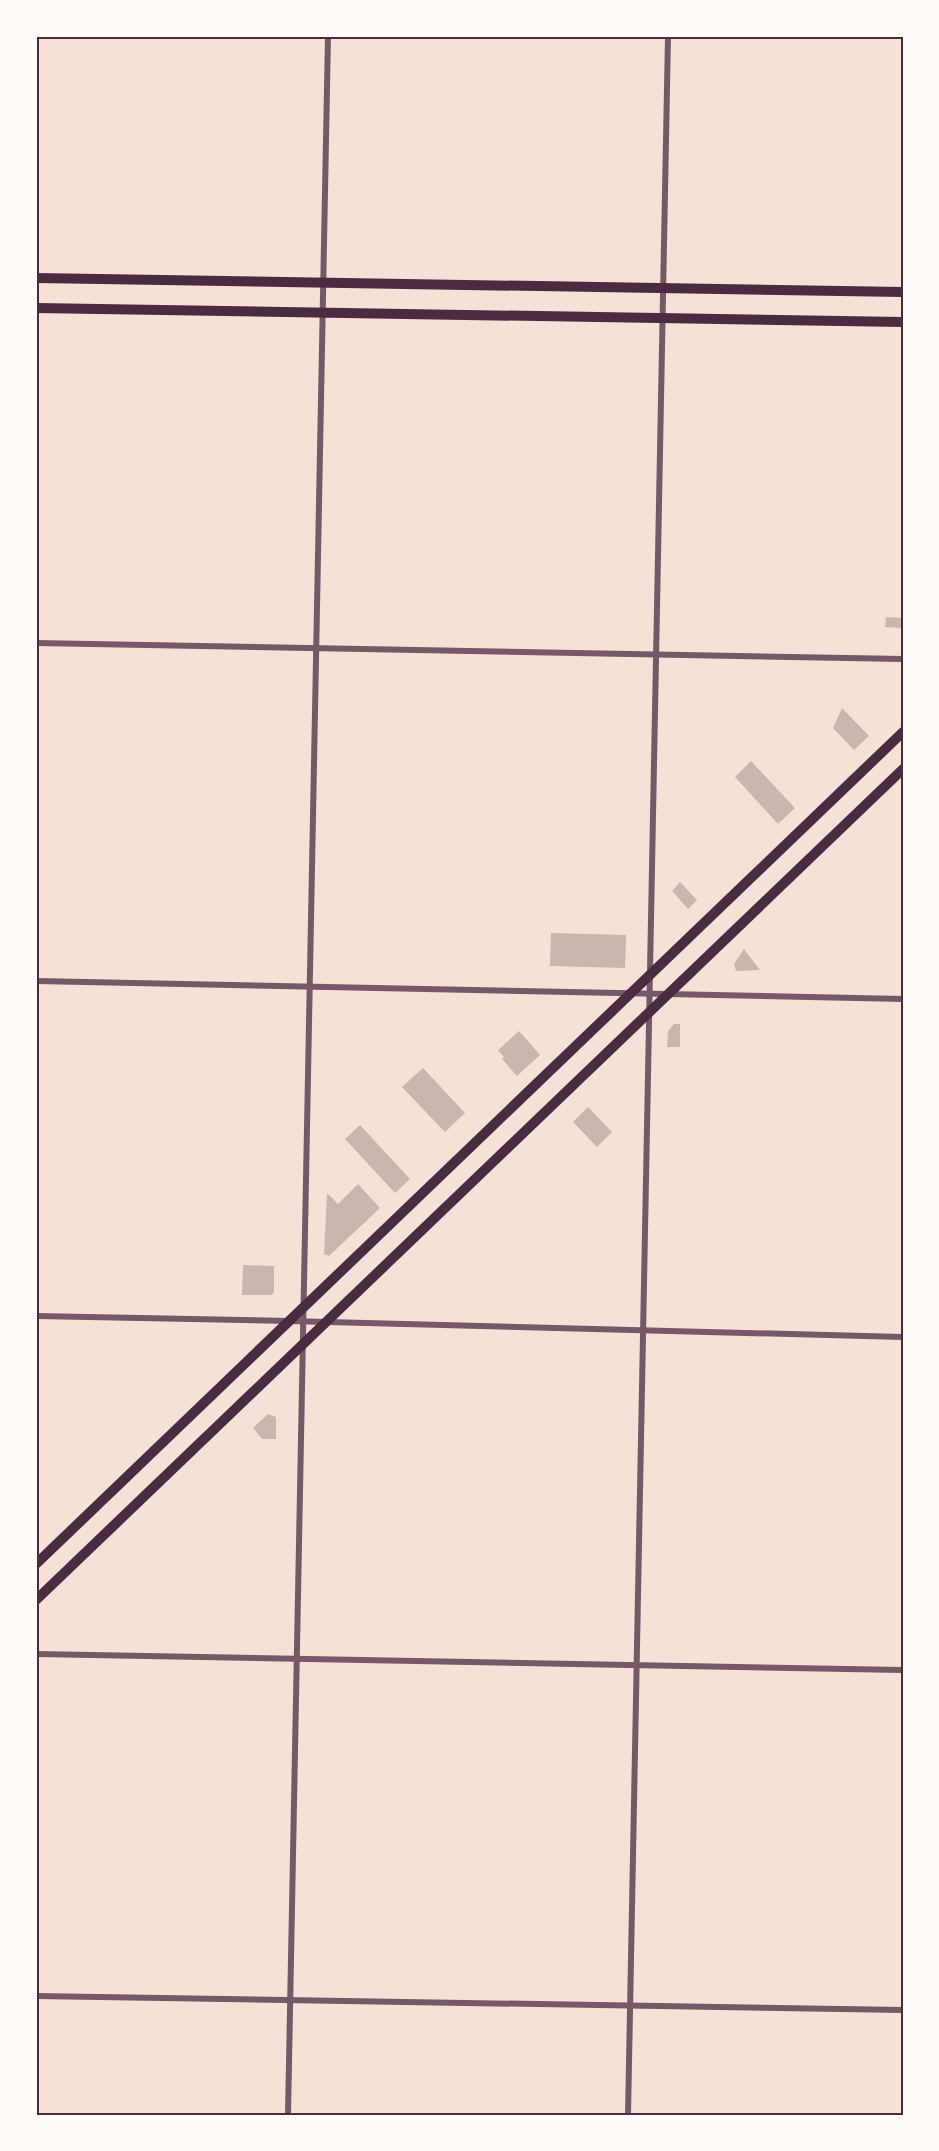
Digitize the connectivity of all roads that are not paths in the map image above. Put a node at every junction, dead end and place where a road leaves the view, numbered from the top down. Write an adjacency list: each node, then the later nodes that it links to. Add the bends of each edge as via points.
1 (328, 36): 4 (street)
2 (668, 36): 5 (street)
3 (36, 278): 4 (main road)
4 (323, 282): 5 (main road); 8 (street)
5 (663, 288): 6 (main road); 9 (street)
6 (903, 292)
7 (36, 308): 8 (main road)
8 (322, 313): 9 (main road); 12 (street)
9 (662, 318): 10 (main road); 13 (street)
10 (903, 322)
11 (36, 643): 12 (street)
12 (316, 648): 13 (street); 19 (street)
13 (656, 653): 14 (street); 17 (street)
14 (903, 659)
15 (903, 732): 17 (main road)
16 (903, 769): 22 (main road)
17 (649, 976): 20 (main road); 21 (street)
18 (36, 981): 19 (street)
19 (309, 987): 20 (street); 25 (street)
20 (631, 993): 21 (street); 25 (main road)
21 (648, 993): 22 (street); 24 (street)
22 (668, 994): 23 (street); 24 (main road)
23 (903, 999)
24 (648, 1013): 29 (main road); 30 (street)
25 (304, 1307): 27 (main road); 28 (street)
26 (36, 1316): 27 (street)
27 (289, 1321): 28 (street); 33 (main road)
28 (304, 1322): 29 (street); 32 (street)
29 (325, 1323): 30 (street); 32 (main road)
30 (643, 1331): 31 (street); 37 (street)
31 (903, 1337)
32 (303, 1344): 34 (main road); 36 (street)
33 (36, 1564)
34 (36, 1600)
35 (36, 1654): 36 (street)
36 (297, 1659): 37 (street); 40 (street)
37 (637, 1665): 38 (street); 41 (street)
38 (903, 1670)
39 (36, 1996): 40 (street)
40 (290, 2000): 41 (street); 43 (street)
41 (630, 2006): 42 (street); 44 (street)
42 (903, 2010)
43 (288, 2115)
44 (628, 2115)

